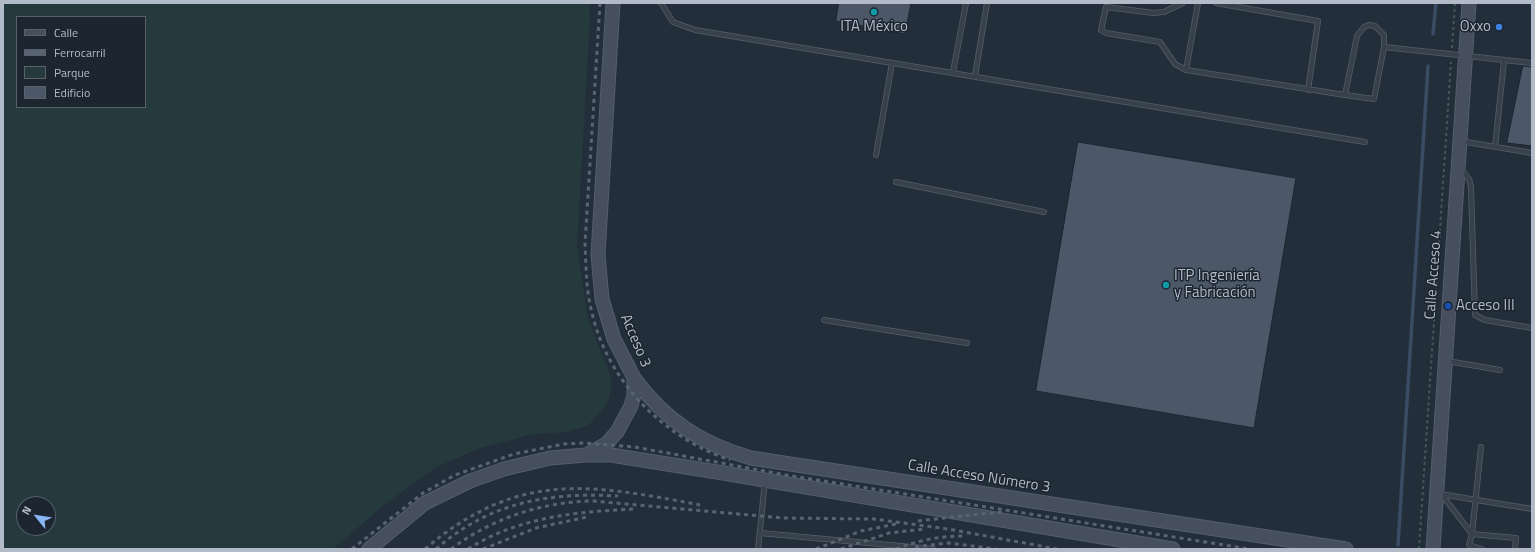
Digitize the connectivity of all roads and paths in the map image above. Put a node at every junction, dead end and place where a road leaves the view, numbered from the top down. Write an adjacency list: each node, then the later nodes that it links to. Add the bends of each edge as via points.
1 (613, 3): 34 (street, Acceso 3, via 598,255 602,299 614,339)
2 (661, 3): 14 (lane, via 673,22 694,30)
3 (966, 3): 17 (lane)
4 (987, 3): 18 (lane)
5 (1184, 3): 16 (lane, via 1164,12 1154,13 1106,7 1101,30 1160,42 1175,64)
6 (1198, 3): 16 (lane)
7 (1216, 3): 19 (lane, via 1318,21)
8 (1455, 3): 11 (path)
9 (1469, 3): 12 (street, Calle Acceso 4)
10 (1384, 47): 11 (lane); 20 (lane, via 1374,99); 20 (lane, via 1384,35 1375,26 1364,27 1360,31)
11 (1451, 53): 12 (lane); 49 (path)
12 (1465, 55): 13 (lane); 21 (street, Calle Acceso 4)
13 (1504, 61): 15 (lane); 23 (lane)
14 (892, 63): 17 (lane); 25 (lane)
15 (1532, 63)
16 (1186, 70): 19 (lane)
17 (953, 72): 18 (lane)
18 (975, 76): 22 (lane)
19 (1308, 90): 20 (lane)
20 (1345, 95)
21 (1459, 140): 23 (lane); 26 (street, Calle Acceso 4)
22 (1365, 142)
23 (1495, 146): 24 (lane)
24 (1532, 153)
25 (876, 154)
26 (1457, 165): 30 (lane, via 1469,179 1471,188 1475,315 1485,320); 32 (street, Calle Acceso 4)
27 (896, 182): 28 (lane)
28 (1044, 212)
29 (824, 320): 31 (lane)
30 (1532, 328)
31 (967, 343)
32 (1445, 361): 33 (lane); 38 (street, Calle Acceso 4)
33 (1500, 370)
34 (634, 378): 36 (street, Acceso 3, via 631,406 617,432 606,444); 48 (street, Calle Acceso Número 3, via 649,398 693,434 730,452 751,458)
35 (1481, 447): 39 (lane)
36 (586, 455): 37 (street, via 611,455); 43 (street, Acceso 3, via 550,458 504,469 470,481 425,504)
37 (765, 480): 41 (lane); 47 (street)
38 (1439, 494): 39 (lane); 42 (lane); 50 (street, Calle Acceso 4)
39 (1477, 500): 40 (lane); 42 (lane)
40 (1532, 509)
41 (760, 533): 44 (lane); 45 (lane)
42 (1472, 534): 51 (lane, via 1469,545); 52 (lane, via 1516,538)
43 (369, 549)
44 (758, 549)
45 (926, 549): 46 (lane)
46 (933, 549)
47 (1173, 549)
48 (1346, 549)
49 (1419, 549)
50 (1433, 549)
51 (1482, 549)
52 (1515, 549)

